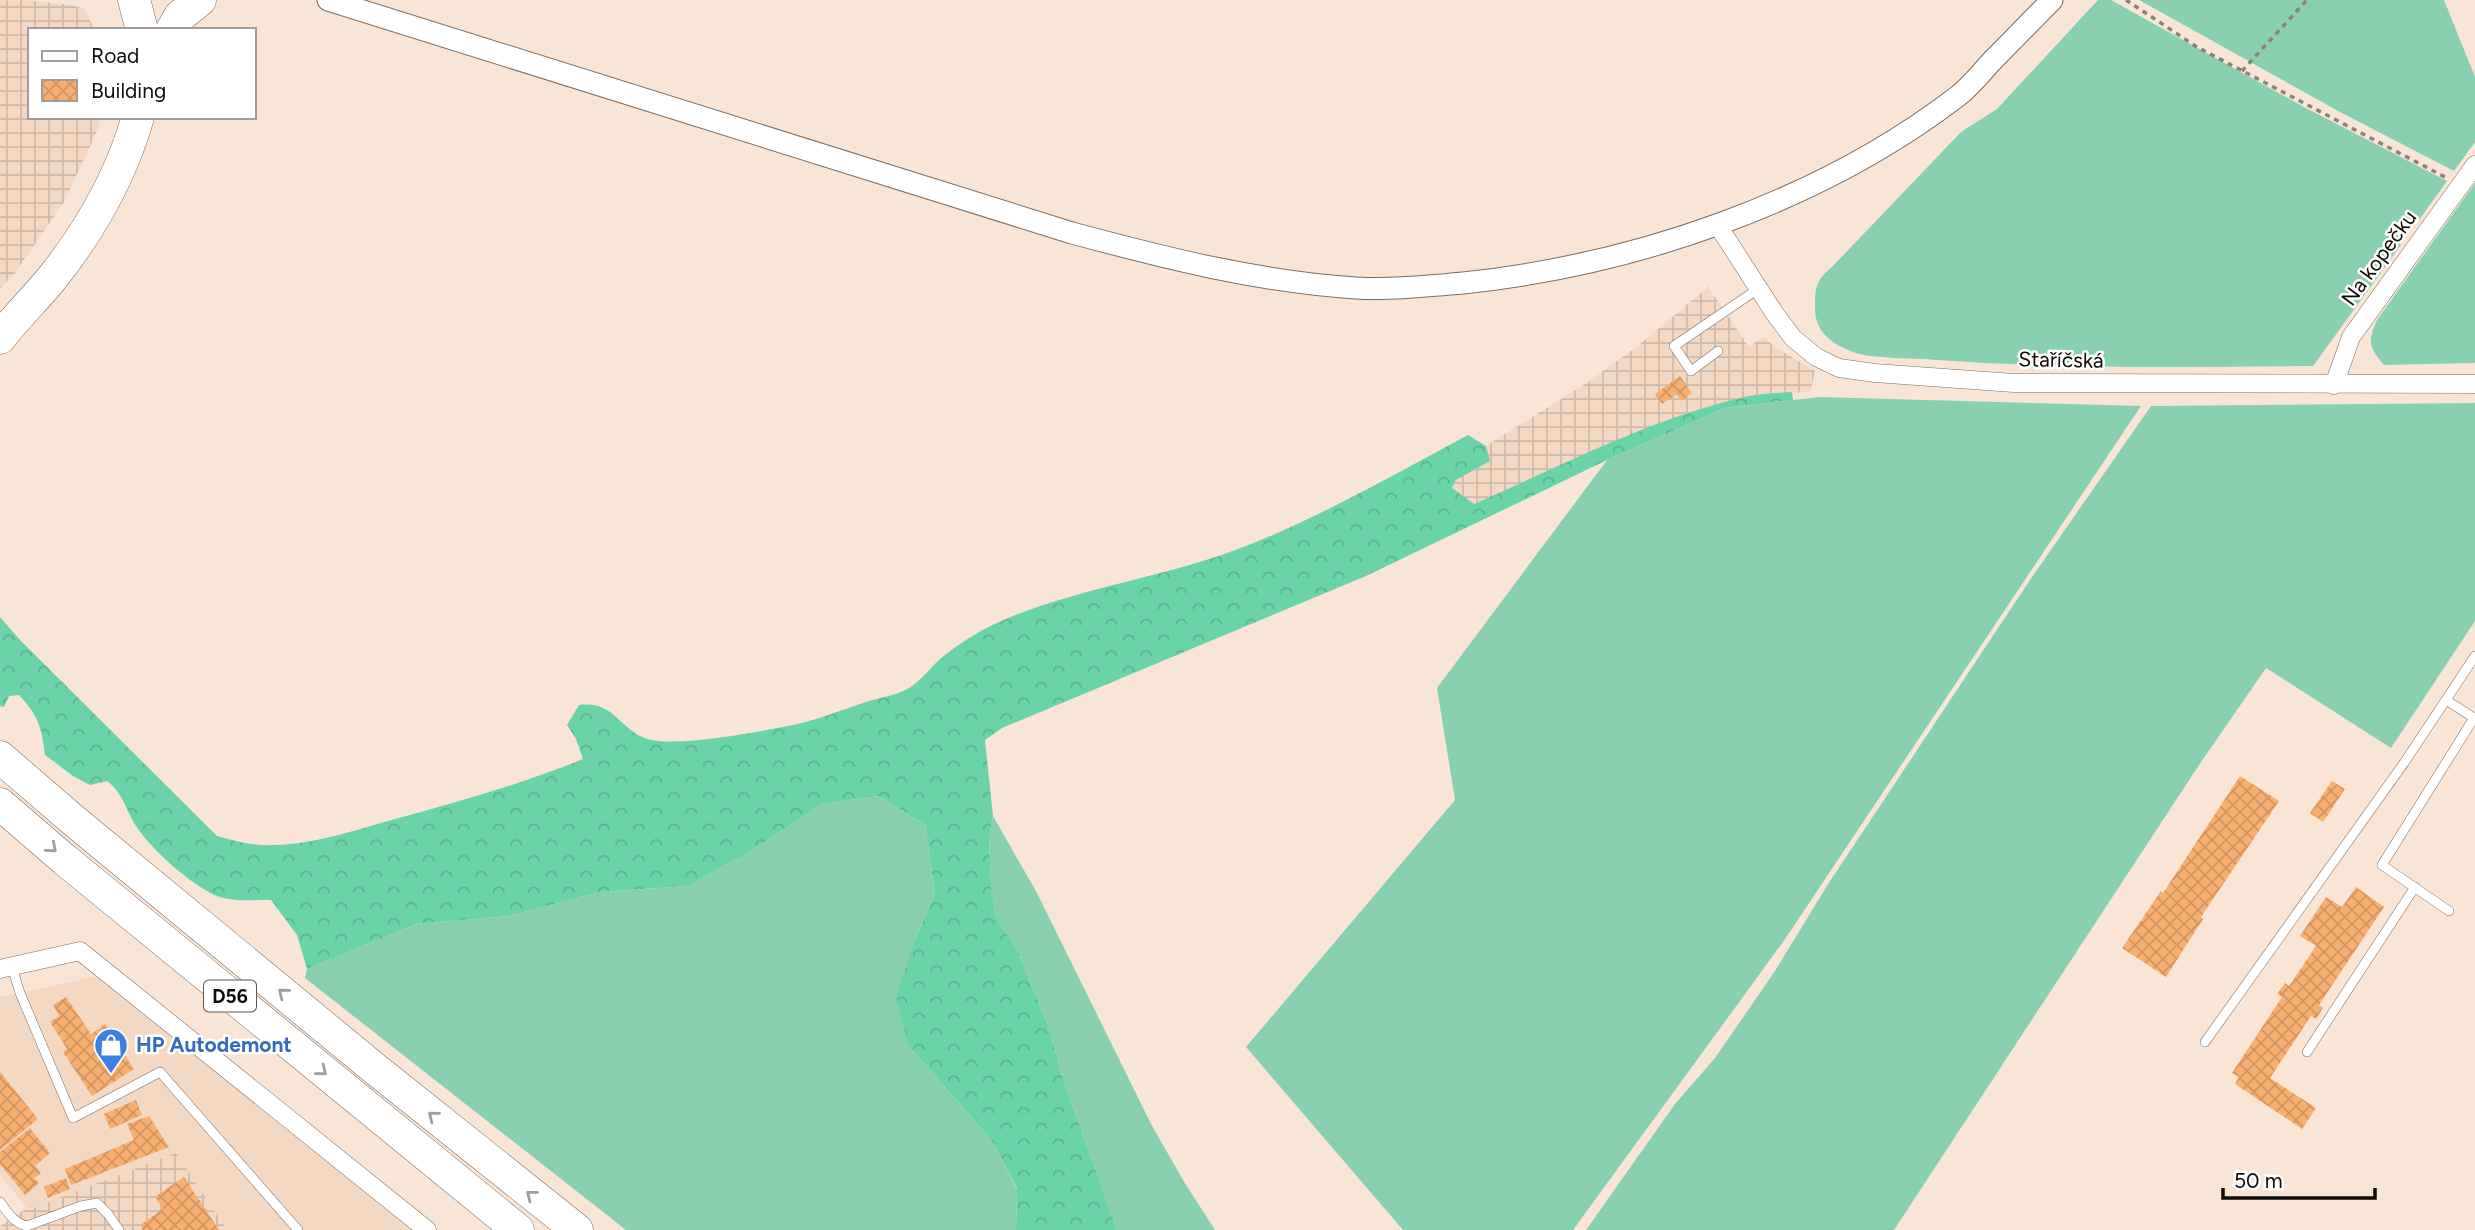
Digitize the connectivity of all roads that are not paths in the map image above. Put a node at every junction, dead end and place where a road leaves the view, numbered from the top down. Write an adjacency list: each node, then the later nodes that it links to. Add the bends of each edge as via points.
1 (134, 0): 6 (highway)
2 (164, 0): 7 (highway)
3 (200, 0): 8 (highway)
4 (328, 0): 11 (street, via 1059,229 1245,274 1357,288 1432,286 1523,276 1619,254)
5 (2052, 0): 11 (street, via 1961,93 1919,124 1862,159)
6 (141, 28)
7 (158, 28)
8 (173, 28)
9 (137, 119): 13 (highway, via 116,180 97,214 53,278)
10 (2475, 165): 16 (street, Na kopečku, via 2351,337)
11 (1717, 224): 12 (street, Staříčská)
12 (1759, 289): 14 (lane, via 1674,346 1691,371); 16 (street, Staříčská, via 1793,338 1839,368 2014,383)
13 (1, 336)
14 (1718, 351)
15 (2475, 384): 16 (street, Staříčská)
16 (2334, 385)
17 (2475, 656): 18 (lane)
18 (2446, 700): 23 (lane, via 2474,718 2382,865); 26 (lane)
19 (0, 742): 22 (highway)
20 (0, 757): 22 (highway, D56)
21 (0, 804): 32 (highway, D56, one-way to 32)
22 (73, 820): 33 (highway, D56, one-way to 22)
23 (2414, 887): 24 (lane); 27 (lane)
24 (2449, 911)
25 (6, 968): 30 (lane, via 73,1118 160,1072); 31 (street, via 80,951)
26 (2205, 1042)
27 (2307, 1052)
28 (0, 1202): 29 (lane, via 12,1218 27,1226 97,1203)
29 (118, 1230)
30 (298, 1230)
31 (427, 1230)
32 (518, 1230)
33 (577, 1230)

